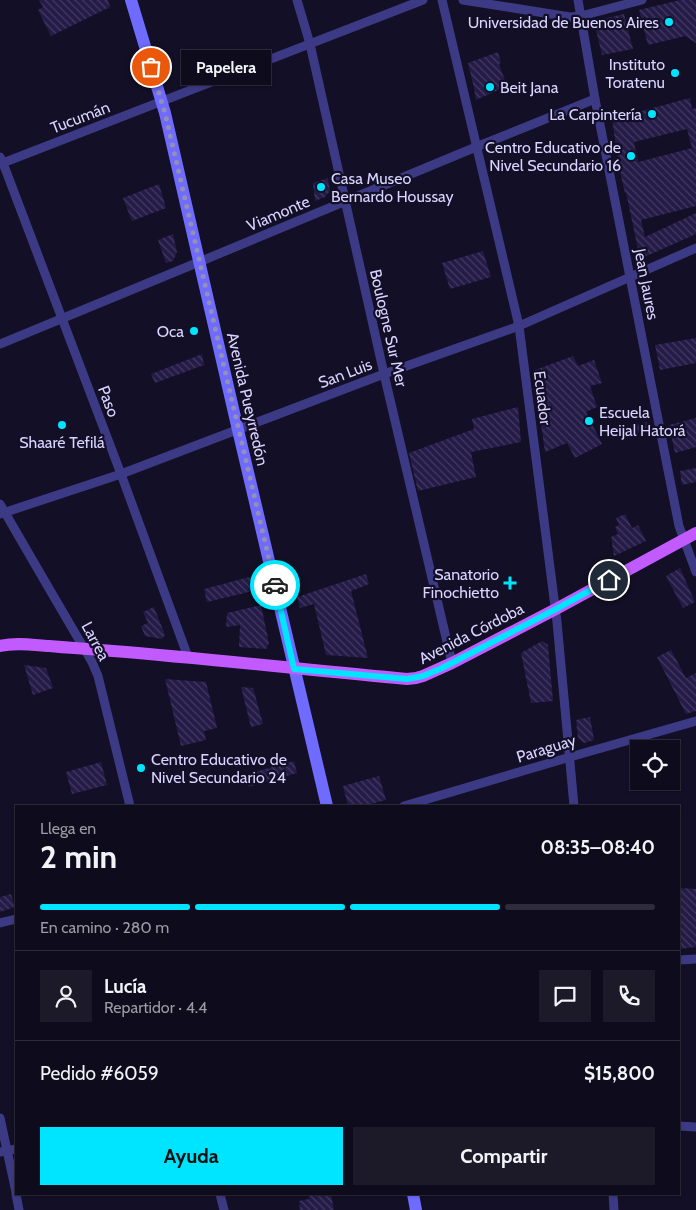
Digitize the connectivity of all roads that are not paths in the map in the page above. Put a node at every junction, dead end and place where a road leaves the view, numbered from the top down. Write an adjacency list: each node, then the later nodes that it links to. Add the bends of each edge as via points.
1 (131, 0): 11 (main road, Avenida Pueyrredón)
2 (297, 0): 9 (street, Boulogne Sur Mer)
3 (423, 0): 9 (street, Tucumán)
4 (442, 0): 12 (street, Ecuador)
5 (463, 0): 8 (street)
6 (578, 0): 8 (street, Jean Jaures)
7 (642, 0): 8 (street)
8 (581, 16): 10 (street, Jean Jaures)
9 (310, 44): 11 (street, Tucumán); 14 (street, Boulogne Sur Mer)
10 (595, 99): 12 (street, Viamonte); 17 (street, Jean Jaures)
11 (162, 101): 13 (street, Tucumán); 16 (main road, Avenida Pueyrredón)
12 (476, 147): 14 (street, Viamonte); 19 (street, Ecuador)
13 (1, 161): 18 (street, Paso)
14 (345, 201): 16 (street, Viamonte); 21 (street, Boulogne Sur Mer)
15 (696, 248): 17 (street, San Luis)
16 (199, 262): 18 (street, Viamonte); 22 (main road, Avenida Pueyrredón)
17 (630, 276): 19 (street, San Luis); 26 (street, Jean Jaures)
18 (62, 318): 20 (street, Viamonte); 23 (street, Paso)
19 (518, 326): 21 (street, San Luis); 28 (street, Ecuador)
20 (0, 344)
21 (384, 374): 22 (street, San Luis); 32 (street, Boulogne Sur Mer)
22 (238, 430): 23 (street, San Luis); 33 (main road, Avenida Pueyrredón)
23 (121, 474): 24 (street, San Luis); 31 (street, Paso)
24 (2, 510): 30 (street, Larrea)
25 (696, 533): 26 (main road, Avenida Córdoba)
26 (684, 540): 27 (street, Jean Jaures); 28 (main road, Avenida Córdoba)
27 (696, 572)
28 (556, 609): 32 (main road, Avenida Córdoba); 35 (street, Ecuador)
29 (0, 646): 30 (main road, Avenida Córdoba, via 26,644)
30 (84, 649): 31 (main road, Avenida Córdoba); 36 (street, Larrea, via 98,676)
31 (188, 657): 33 (main road, Avenida Córdoba)
32 (452, 663): 33 (main road, Avenida Córdoba, via 423,676 407,679)
33 (294, 669): 37 (main road, Avenida Pueyrredón)
34 (696, 721): 35 (street, Paraguay)
35 (570, 757): 38 (street, Paraguay); 39 (street, Ecuador)
36 (130, 805)
37 (327, 805)
38 (407, 805)
39 (574, 805)
40 (15, 918): 41 (street)
41 (0, 923)
42 (696, 959): 43 (street)
43 (680, 960)
44 (0, 1118): 47 (street)
45 (680, 1126): 46 (street)
46 (696, 1128)
47 (8, 1150): 48 (street)
48 (15, 1188)
49 (16, 1195): 53 (street)
50 (220, 1195): 54 (street)
51 (413, 1195): 55 (main road)
52 (613, 1195): 56 (street)
53 (20, 1210)
54 (224, 1210)
55 (416, 1210)
56 (614, 1210)

